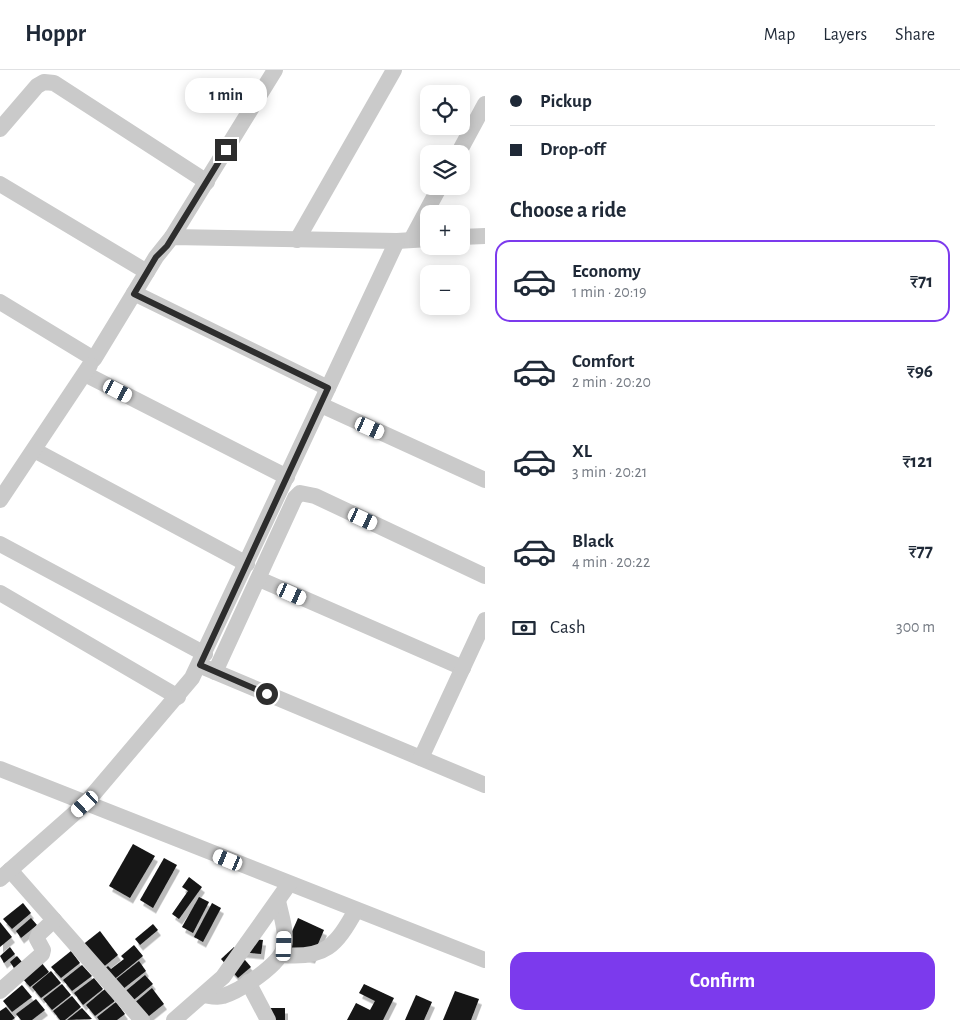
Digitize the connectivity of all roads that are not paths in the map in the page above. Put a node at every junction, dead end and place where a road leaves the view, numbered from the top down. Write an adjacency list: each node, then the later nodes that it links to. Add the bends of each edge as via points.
1 (275, 70): 7 (street)
2 (394, 70): 14 (street)
3 (48, 76): 5 (street, via 29,93); 7 (street)
4 (485, 104): 6 (street)
5 (0, 129)
6 (463, 145)
7 (207, 182): 11 (street)
8 (0, 184): 16 (street)
9 (434, 195): 15 (street)
10 (485, 236): 12 (street)
11 (172, 237): 14 (street); 16 (street)
12 (470, 237)
13 (420, 239): 15 (street)
14 (297, 240): 15 (street)
15 (404, 240): 21 (street)
16 (147, 272): 17 (street)
17 (134, 294): 19 (street); 21 (street)
18 (0, 302): 19 (street)
19 (94, 359): 20 (street)
20 (85, 374): 23 (street); 24 (street)
21 (328, 388): 22 (street)
22 (321, 405): 24 (street); 25 (street)
23 (34, 450): 26 (street); 28 (street)
24 (287, 478): 28 (street)
25 (485, 480)
26 (0, 500)
27 (0, 544): 33 (street)
28 (247, 564): 33 (street)
29 (485, 576): 30 (street, via 300,492)
30 (258, 579): 34 (street); 35 (street)
31 (0, 593): 36 (street)
32 (485, 620): 34 (street)
33 (203, 659): 35 (street); 36 (street)
34 (462, 668): 37 (street)
35 (215, 672): 37 (street)
36 (178, 697): 40 (street)
37 (421, 758): 39 (street)
38 (0, 769): 40 (street)
39 (485, 785)
40 (85, 804): 41 (street); 42 (street)
41 (5, 875): 45 (street)
42 (289, 884): 43 (street); 44 (street)
43 (278, 901): 46 (street, via 285,934); 50 (street, via 223,977)
44 (356, 910): 46 (street, via 334,945 313,955); 47 (street)
45 (54, 920): 49 (street, via 37,938 42,954); 51 (street)
46 (282, 955): 48 (street)
47 (485, 960)
48 (248, 982): 50 (street, via 220,997); 53 (street)
49 (0, 991)
50 (204, 995): 52 (street)
51 (142, 1020)
52 (174, 1020)
53 (268, 1020)

